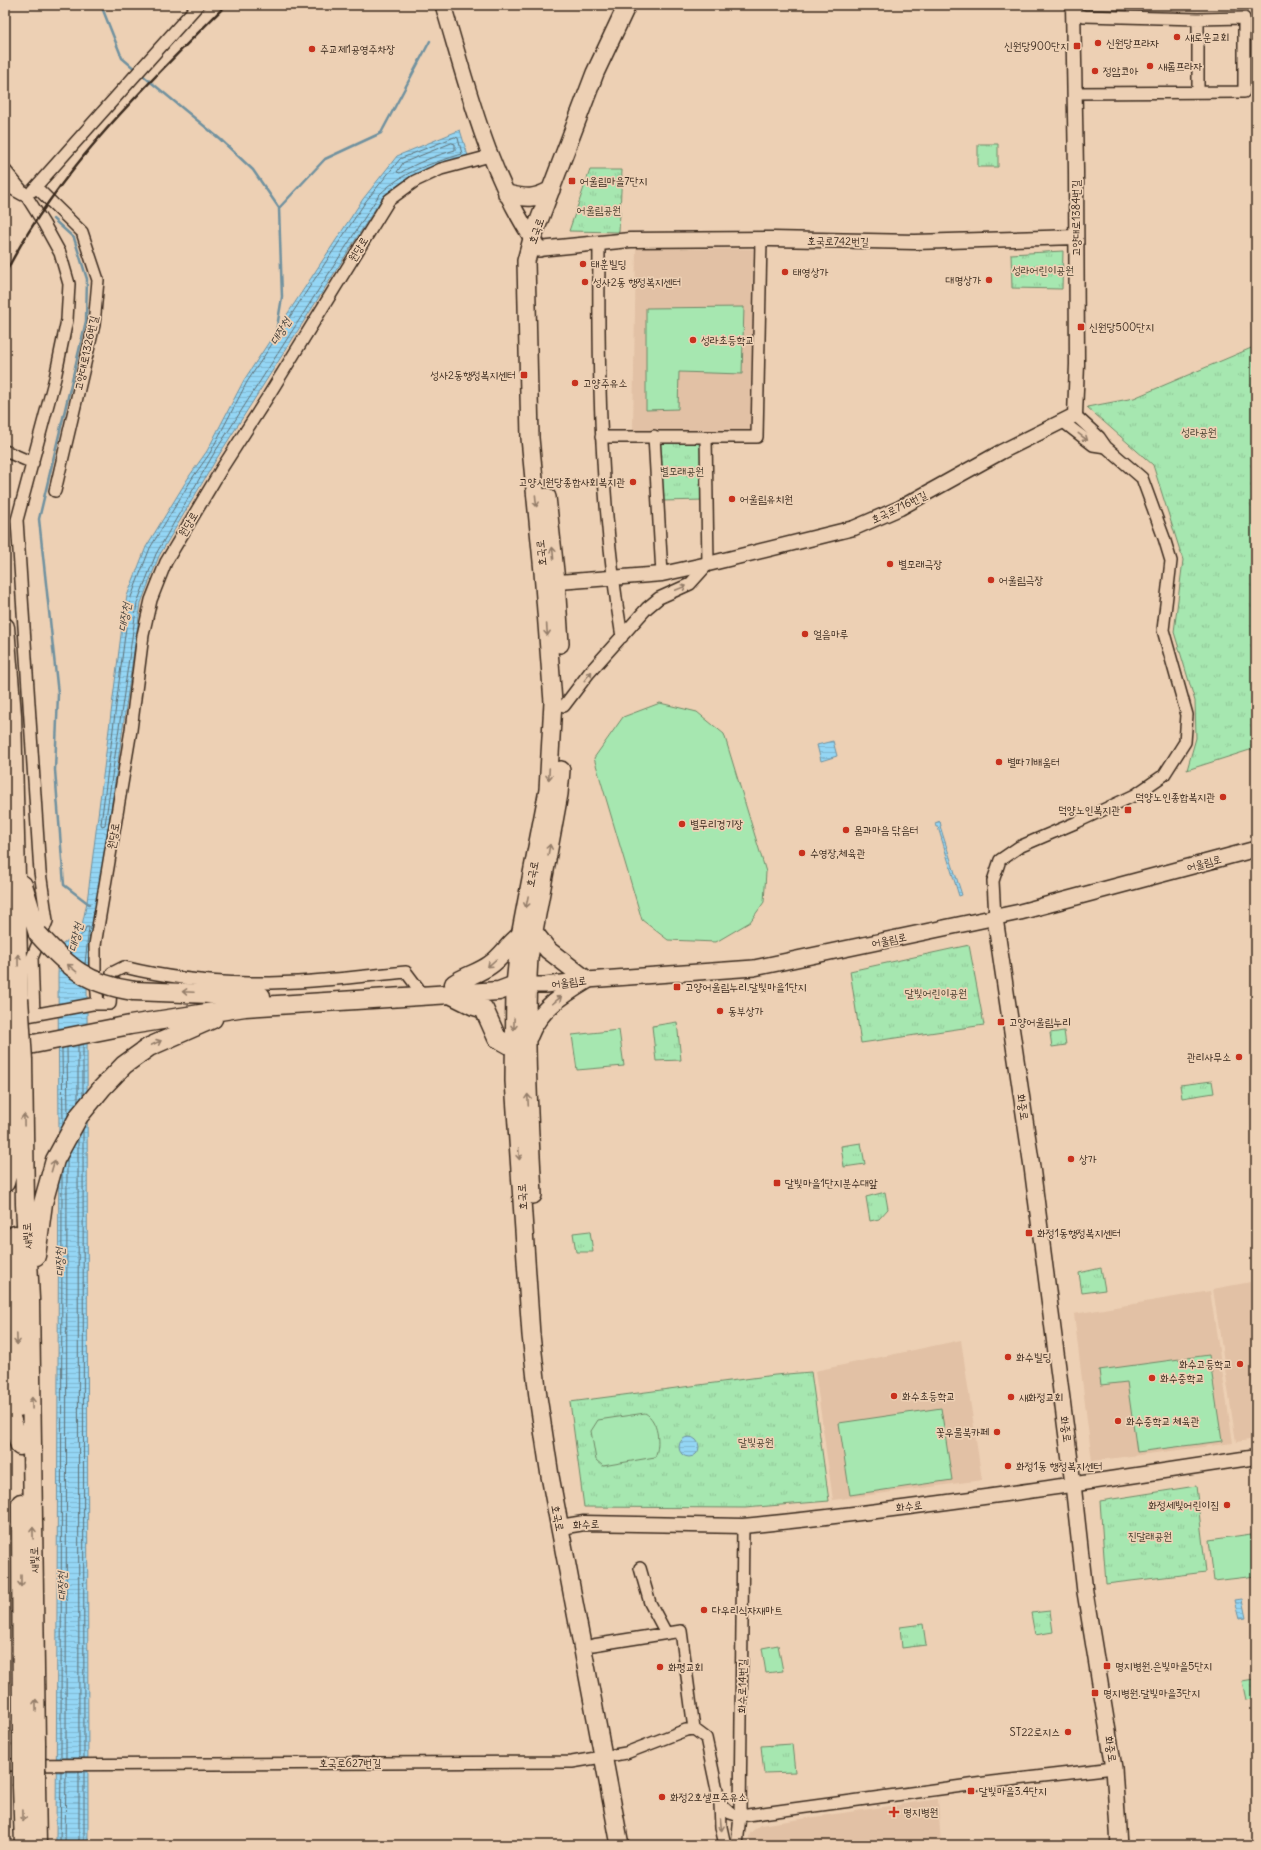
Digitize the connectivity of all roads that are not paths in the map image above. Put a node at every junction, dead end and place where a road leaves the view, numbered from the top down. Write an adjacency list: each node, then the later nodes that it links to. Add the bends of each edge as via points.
1 (198, 5): 11 (street)
2 (443, 5): 8 (main road)
3 (633, 6): 12 (main road, 호국로, via 595,73); 18 (main road, 호국로)
4 (1072, 9): 5 (street, 고양대로1384번길, via 1084,16); 7 (street, 고양대로1384번길)
5 (1198, 18): 6 (street); 6 (street, 고양대로1384번길, via 1244,18 1244,92)
6 (1198, 92): 7 (street)
7 (1075, 93): 15 (street, 고양대로1384번길)
8 (490, 156): 13 (main road); 46 (street, 원당로, via 441,170 415,181 389,200 166,562 151,600 143,635 131,730 95,946)
9 (5, 170): 14 (street)
10 (5, 185): 14 (street)
11 (36, 186): 14 (street); 27 (street, 고양대로1326번길, via 82,232 98,280 94,325)
12 (551, 190): 13 (main road, via 539,197 529,198); 18 (main road, 호국로)
13 (507, 194): 18 (main road)
14 (27, 197): 26 (street, via 60,253 69,284 67,320)
15 (1076, 237): 16 (street, 호국로742번길, via 915,242); 19 (street, 고양대로1384번길)
16 (761, 239): 17 (street, 호국로742번길, via 630,240); 23 (street, via 758,437)
17 (599, 243): 18 (street, 호국로742번길); 22 (street)
18 (535, 244): 31 (main road, 호국로, via 536,326)
19 (1075, 415): 20 (street, 호국로716번길); 24 (street)
20 (1062, 421): 24 (street, one-way to 24, via 1093,445); 28 (street, 호국로716번길, via 900,508 854,528)
21 (654, 436): 22 (street); 23 (street); 29 (street)
22 (600, 437): 30 (street)
23 (706, 437): 28 (street)
24 (1106, 447): 37 (street, via 1142,478 1171,561 1163,630 1187,715 1185,742 1164,776 1136,795 1019,847 1000,860 992,881)
25 (5, 451): 26 (street)
26 (33, 463): 48 (street, via 17,520 40,872 47,922 32,958)
27 (55, 492)
28 (708, 564): 29 (street, 호국로716번길); 33 (street, one-way to 28, via 647,608 659,598 690,584)
29 (662, 574): 30 (street, 호국로716번길)
30 (612, 578): 31 (street, 호국로716번길); 33 (street)
31 (550, 582): 34 (main road, 호국로); 38 (main road, 호국로, one-way to 38, via 552,702 548,790)
32 (5, 627): 36 (highway, 새빛로, via 12,716)
33 (622, 638): 34 (street, one-way to 33, via 589,673)
34 (564, 706): 38 (main road, 호국로, one-way to 34, via 559,794)
35 (1256, 849): 37 (main road, 어울림로)
36 (16, 858): 44 (highway, one-way to 36, bridge, via 257,997 134,991 94,981 75,971 38,934); 45 (highway, 새빛로, one-way to 36)
37 (995, 918): 40 (main road, 어울림로, via 754,968); 60 (main road, 화중로, via 1032,1167)
38 (527, 934): 40 (main road); 41 (main road, 호국로); 43 (highway, one-way to 43, via 509,944 492,964 480,972 464,977)
39 (5, 938): 45 (highway, 새빛로)
40 (587, 980): 41 (main road, 어울림로); 52 (main road, one-way to 40, via 556,1000)
41 (521, 985): 43 (highway, via 499,991); 52 (main road, 호국로)
42 (418, 988): 43 (highway); 44 (highway); 46 (street, via 406,972 247,983 153,974 124,967 112,973 110,1004)
43 (453, 989): 47 (highway); 52 (highway, via 474,1006 484,1009 497,1038)
44 (297, 994): 50 (highway)
45 (13, 1000): 53 (highway, 새빛로, bridge)
46 (95, 1004): 48 (street)
47 (245, 1007): 50 (highway); 56 (highway, one-way to 47, via 43,1203 55,1160 79,1116 124,1066 149,1047)
48 (34, 1014): 49 (street)
49 (5, 1020)
50 (129, 1021): 53 (highway)
51 (5, 1043): 53 (highway)
52 (520, 1044): 61 (main road, 호국로, via 531,1335 550,1476)
53 (19, 1051): 54 (highway, 새빛로); 56 (highway, 새빛로, one-way to 53)
54 (12, 1152): 55 (highway); 58 (highway, 새빛로, one-way to 58)
55 (5, 1183)
56 (30, 1299): 67 (highway, 새빛로, one-way to 56)
57 (5, 1399): 58 (highway)
58 (20, 1446): 67 (highway, 새빛로, one-way to 67)
59 (1256, 1457): 60 (street, 화수로)
60 (1073, 1484): 62 (street, 화수로, via 830,1517); 70 (main road, 화중로, via 1085,1592)
61 (564, 1526): 62 (street, 화수로, via 584,1523); 65 (main road, 호국로); 68 (main road, 호국로)
62 (743, 1526): 73 (street, 화수로14번길)
63 (640, 1568): 64 (street, via 650,1603)
64 (666, 1633): 65 (street); 66 (street, via 681,1631)
65 (593, 1646): 68 (main road, 호국로)
66 (694, 1729): 68 (street); 72 (street, via 706,1738)
67 (29, 1744): 71 (highway, 새빛로, bridge)
68 (609, 1757): 69 (street, 호국로627번길, via 567,1762); 76 (main road, 호국로); 77 (main road, 호국로)
69 (5, 1765)
70 (1114, 1768): 73 (street); 80 (main road, 화중로)
71 (29, 1786): 74 (highway, 새빛로, one-way to 74); 75 (highway, 새빛로)
72 (720, 1804): 73 (street, via 730,1813); 78 (street, one-way to 78)
73 (740, 1816): 79 (street, 화수로14번길)
74 (24, 1845)
75 (37, 1845)
76 (620, 1845)
77 (630, 1845)
78 (725, 1845)
79 (737, 1845)
80 (1119, 1845)

